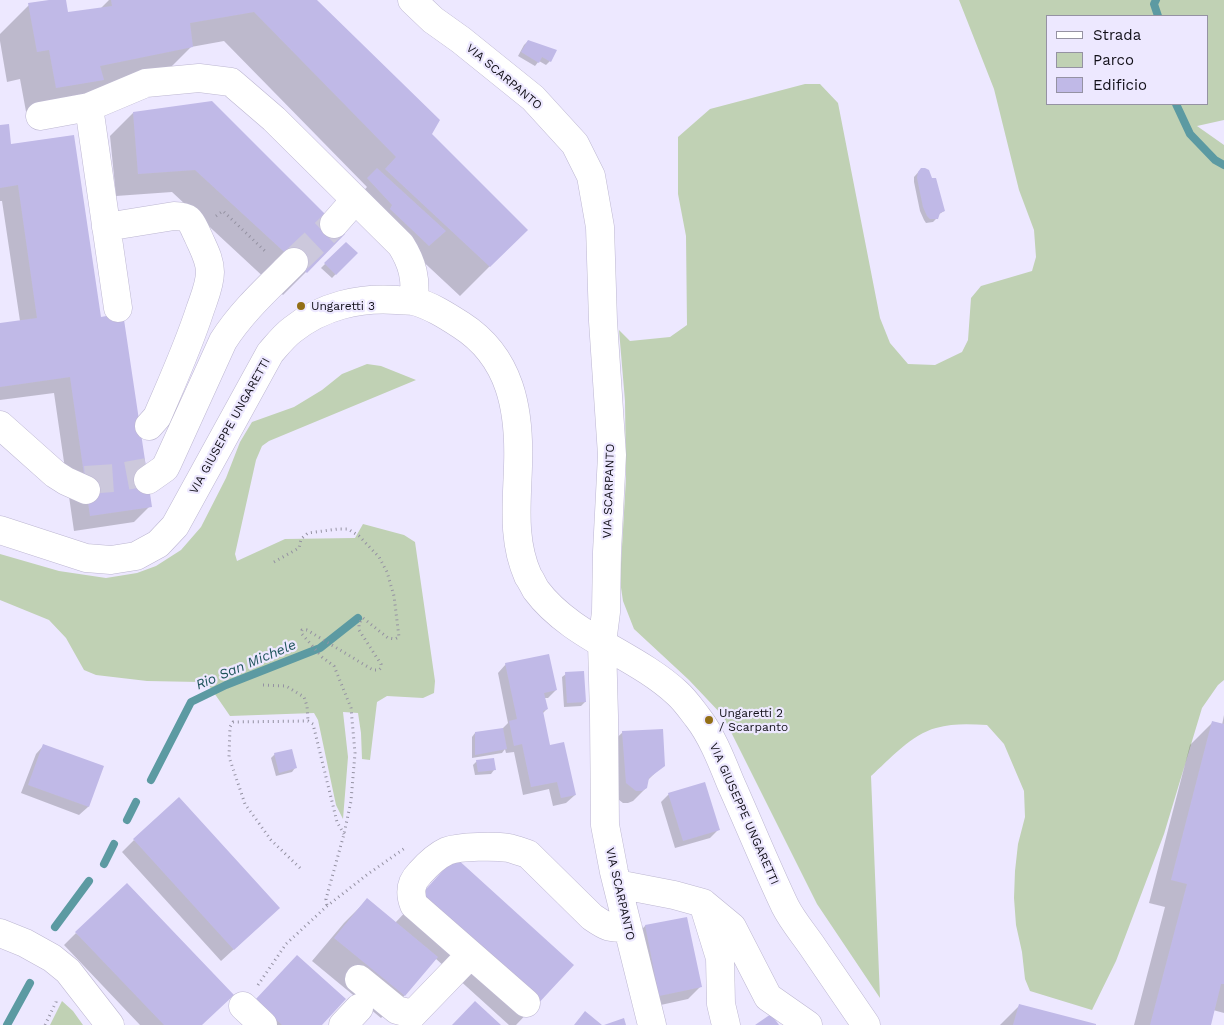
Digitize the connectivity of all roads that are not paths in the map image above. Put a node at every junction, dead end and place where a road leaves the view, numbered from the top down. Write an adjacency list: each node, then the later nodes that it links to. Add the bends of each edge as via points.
1 (412, 0): 15 (street, VIA SCARPANTO, via 533,98 574,144 591,176 600,227 612,455)
2 (90, 107): 3 (street); 4 (street, via 146,84 200,78 231,82 274,119); 6 (street)
3 (40, 116)
4 (355, 200): 5 (street); 8 (street, via 402,245 413,272)
5 (334, 224)
6 (106, 226): 9 (street); 11 (street, via 184,216 191,221 208,260 210,273 206,291 187,349 157,417)
7 (290, 266): 12 (street, via 234,324)
8 (414, 302): 14 (street, VIA GIUSEPPE UNGARETTI, via 379,299 346,303 314,315 291,331 270,352 175,526 158,544 136,556 111,560 86,558); 15 (street, VIA GIUSEPPE UNGARETTI, via 469,330 497,361 514,402 518,463 516,513 524,567 534,588 548,603)
9 (118, 308)
10 (0, 425): 13 (street, via 46,466)
11 (149, 426)
12 (153, 473)
13 (79, 484)
14 (0, 530)
15 (602, 643): 16 (street, VIA SCARPANTO, via 605,825); 30 (street, VIA GIUSEPPE UNGARETTI, via 678,694 700,721 718,752 786,909)
16 (617, 884): 17 (street); 18 (street, VIA SCARPANTO)
17 (703, 903): 28 (street, via 720,958 721,1004); 29 (street, via 732,927 768,997)
18 (628, 928): 20 (street, via 610,928 592,917 528,854 488,847 449,850 428,863 416,877 410,896 414,905); 27 (street, VIA SCARPANTO)
19 (0, 933): 25 (street, via 52,958 68,971)
20 (470, 955): 22 (street); 24 (street)
21 (359, 979): 24 (street, via 397,1010)
22 (526, 1003)
23 (244, 1006): 26 (street)
24 (416, 1019)
25 (110, 1025)
26 (264, 1025)
27 (652, 1025)
28 (726, 1025)
29 (808, 1025)
30 (866, 1025)

